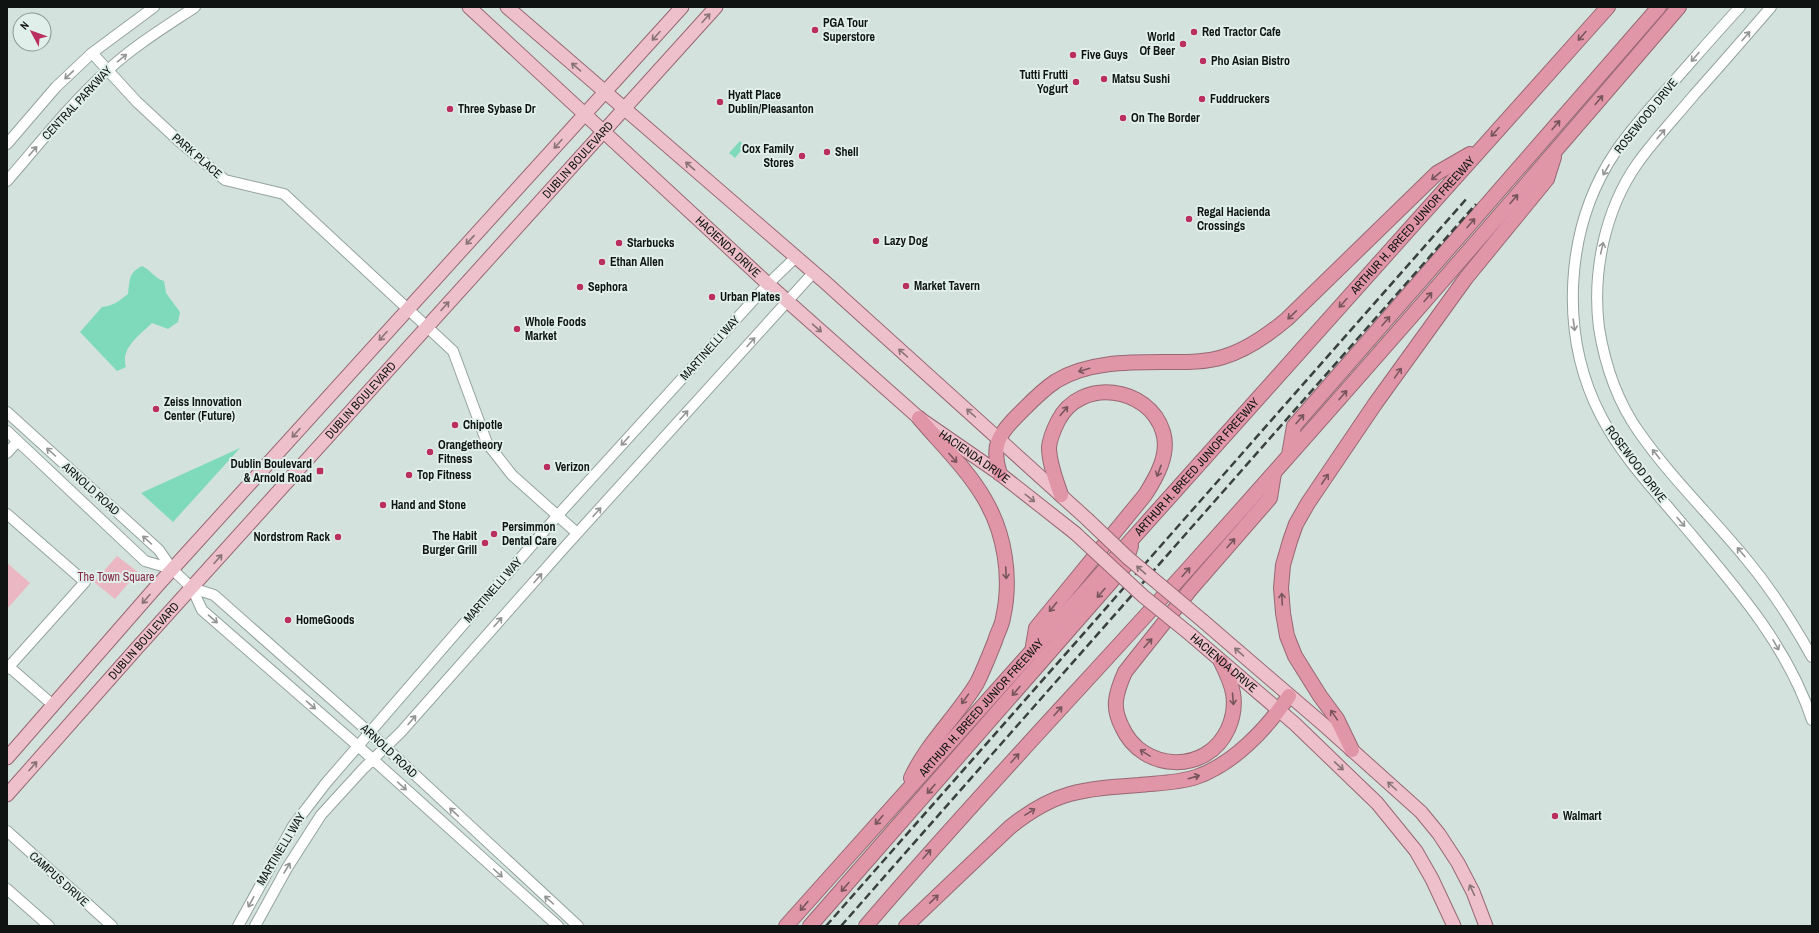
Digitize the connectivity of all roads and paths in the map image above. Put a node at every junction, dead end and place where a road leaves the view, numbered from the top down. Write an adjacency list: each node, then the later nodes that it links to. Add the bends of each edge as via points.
1 (154, 7): 12 (street, CENTRAL PARKWAY)
2 (195, 7): 13 (street, CENTRAL PARKWAY, one-way to 2)
3 (469, 7): 16 (main road, HACIENDA DRIVE)
4 (507, 7): 14 (main road, HACIENDA DRIVE, one-way to 4)
5 (682, 7): 14 (main road, DUBLIN BOULEVARD, one-way to 14)
6 (716, 7): 15 (main road, DUBLIN BOULEVARD, one-way to 6)
7 (1608, 7): 19 (highway, ARTHUR H. BREED JUNIOR FREEWAY, one-way to 19)
8 (1659, 7): 34 (highway, one-way to 8, via 1294,426)
9 (1679, 7): 20 (highway, one-way to 9)
10 (1740, 7): 51 (street, ROSEWOOD DRIVE, one-way to 51, via 1639,121 1616,152 1596,186 1576,253 1573,319 1578,353 1587,386 1602,418 1643,477 1735,586 1774,641 1796,682)
11 (1771, 7): 45 (street, ROSEWOOD DRIVE, one-way to 11, via 1784,611 1748,561 1638,432 1610,378 1602,348 1598,317 1597,286 1600,257 1619,196 1636,166 1658,137)
12 (92, 53): 13 (street, PARK PLACE); 18 (street, CENTRAL PARKWAY, one-way to 18, via 56,87)
13 (107, 70): 21 (street, CENTRAL PARKWAY, one-way to 13, via 70,108); 26 (street, PARK PLACE, via 137,102 225,180 284,194)
14 (605, 93): 15 (main road, HACIENDA DRIVE); 16 (main road, DUBLIN BOULEVARD)
15 (624, 109): 17 (main road, DUBLIN BOULEVARD); 22 (main road, HACIENDA DRIVE, one-way to 15)
16 (584, 115): 17 (main road, HACIENDA DRIVE); 26 (main road, DUBLIN BOULEVARD, one-way to 26)
17 (603, 132): 24 (main road, HACIENDA DRIVE); 27 (main road, DUBLIN BOULEVARD, one-way to 17)
18 (7, 144)
19 (1481, 148): 31 (highway, one-way to 31, via 1437,173 1288,319 1267,336 1245,349 1197,362 1123,364 1077,372 1039,394 1007,426); 41 (highway, ARTHUR H. BREED JUNIOR FREEWAY, one-way to 41)
20 (1556, 151): 34 (highway, one-way to 20); 55 (highway, one-way to 20, via 1337,719 1295,656 1287,636 1281,588 1283,565 1290,541 1308,503 1375,404 1466,278 1547,179)
21 (7, 181)
22 (795, 258): 23 (main road, HACIENDA DRIVE); 24 (street, MARTINELLI WAY)
23 (813, 273): 25 (street, MARTINELLI WAY); 31 (main road, HACIENDA DRIVE, one-way to 23)
24 (768, 284): 25 (main road, HACIENDA DRIVE); 39 (street, MARTINELLI WAY, one-way to 39)
25 (788, 302): 29 (main road, HACIENDA DRIVE, one-way to 29); 40 (street, MARTINELLI WAY, one-way to 25)
26 (408, 309): 27 (street, PARK PLACE); 42 (main road, DUBLIN BOULEVARD, one-way to 42)
27 (427, 326): 39 (street, PARK PLACE, via 453,351 489,447 512,475); 43 (main road, DUBLIN BOULEVARD, one-way to 27)
28 (7, 412): 42 (street, ARNOLD ROAD, one-way to 28, via 158,550)
29 (919, 418): 36 (main road, HACIENDA DRIVE); 58 (highway, one-way to 58, via 970,477 995,520 1003,546 1007,595 1003,620 987,664 976,684 919,761)
30 (7, 431): 32 (street, ARNOLD ROAD)
31 (1000, 439): 36 (highway, via 995,448 995,459); 37 (main road, HACIENDA DRIVE)
32 (17, 442): 33 (street); 42 (street, ARNOLD ROAD, via 145,562)
33 (7, 453)
34 (1289, 456): 35 (highway)
35 (1274, 473): 46 (highway, one-way to 35, via 1232,688 1234,707 1225,736 1215,747 1186,762 1170,763 1158,760 1133,745 1118,719 1116,702 1118,687 1125,672 1190,590 1270,498); 70 (highway, one-way to 35, via 928,852)
36 (1000, 474): 46 (main road, HACIENDA DRIVE, one-way to 46, bridge, via 1075,533 1143,596)
37 (1060, 495): 44 (highway, one-way to 44, via 1049,447 1053,430 1071,403 1088,394 1104,391 1131,397 1152,412 1164,433 1162,462 1156,477 1145,495 1036,628); 48 (main road, HACIENDA DRIVE, one-way to 37, bridge, via 1133,563)
38 (7, 514): 47 (street, via 85,582)
39 (558, 515): 40 (street, PARK PLACE); 52 (street, MARTINELLI WAY)
40 (577, 533): 54 (street, MARTINELLI WAY, one-way to 40)
41 (1134, 536): 44 (highway, ARTHUR H. BREED JUNIOR FREEWAY); 69 (highway, one-way to 69, via 1124,567)
42 (172, 569): 43 (street, ARNOLD ROAD); 49 (main road, DUBLIN BOULEVARD, one-way to 49)
43 (192, 588): 52 (street, ARNOLD ROAD, via 214,595); 53 (street, ARNOLD ROAD, one-way to 53, via 202,610); 59 (main road, DUBLIN BOULEVARD, one-way to 43)
44 (1031, 652): 58 (highway, ARTHUR H. BREED JUNIOR FREEWAY)
45 (1812, 657)
46 (1221, 662): 50 (main road, HACIENDA DRIVE)
47 (8, 667): 49 (street)
48 (1289, 696): 50 (highway); 55 (main road, HACIENDA DRIVE)
49 (53, 705): 56 (main road, DUBLIN BOULEVARD)
50 (1280, 710): 71 (highway, one-way to 50, via 1008,828 1048,801 1073,792 1195,777 1211,770 1245,747); 72 (main road, HACIENDA DRIVE, one-way to 72, via 1352,778 1397,827 1416,851 1432,878)
51 (1812, 720)
52 (370, 733): 53 (street, MARTINELLI WAY); 54 (street, ARNOLD ROAD)
53 (358, 746): 57 (street, ARNOLD ROAD); 64 (street, MARTINELLI WAY, one-way to 64, via 293,826)
54 (385, 748): 57 (street, MARTINELLI WAY); 67 (street, ARNOLD ROAD, one-way to 54)
55 (1352, 750): 73 (main road, HACIENDA DRIVE, one-way to 55, via 1464,874 1439,834 1421,812)
56 (7, 758)
57 (373, 760): 65 (street, MARTINELLI WAY, one-way to 57, via 321,814); 66 (street, ARNOLD ROAD, one-way to 66)
58 (905, 791): 68 (highway, ARTHUR H. BREED JUNIOR FREEWAY, one-way to 68)
59 (7, 795)
60 (7, 832): 62 (street, CAMPUS DRIVE)
61 (8, 893): 63 (street)
62 (108, 925)
63 (49, 926)
64 (238, 926)
65 (255, 926)
66 (558, 926)
67 (578, 926)
68 (786, 926)
69 (810, 926)
70 (866, 926)
71 (906, 926)
72 (1454, 926)
73 (1486, 926)

